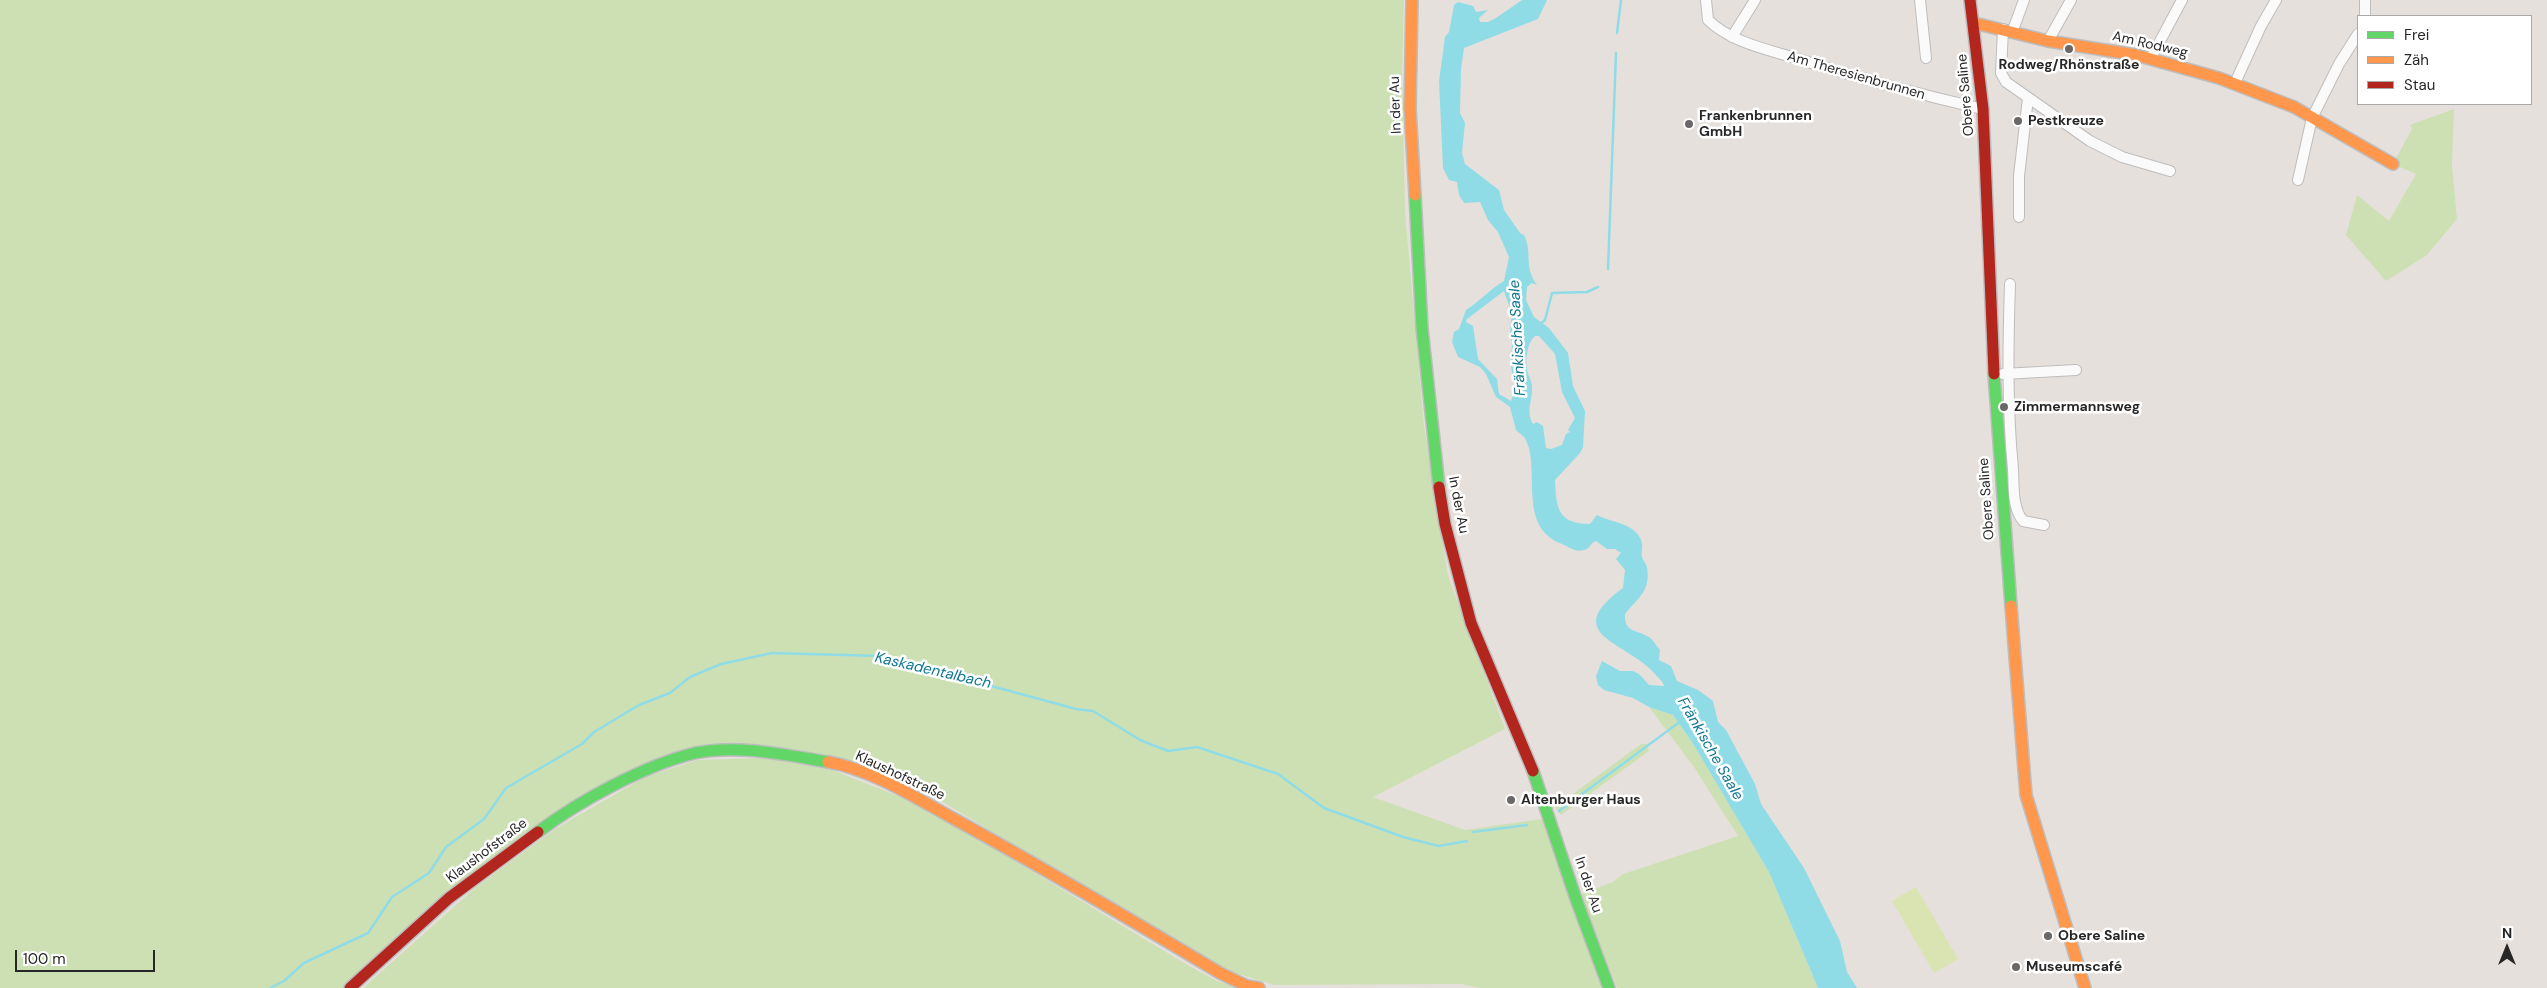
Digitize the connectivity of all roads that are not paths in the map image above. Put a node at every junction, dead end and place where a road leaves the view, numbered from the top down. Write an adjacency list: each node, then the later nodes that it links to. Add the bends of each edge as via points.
1 (1412, 0): 34 (main road, In der Au, via 1410,108 1422,328 1434,456 1445,524 1471,622 1532,767)
2 (1706, 0): 15 (street, Am Theresienbrunnen, via 1708,20)
3 (1755, 0): 15 (street)
4 (1920, 0): 17 (street)
5 (1970, 0): 12 (main road, Obere Saline)
6 (2024, 0): 13 (street)
7 (2071, 0): 16 (street)
8 (2182, 0): 18 (street)
9 (2276, 0): 19 (street)
10 (2365, 0): 11 (street)
11 (2365, 15)
12 (1974, 23): 13 (main road, Am Rodweg); 21 (main road, Obere Saline)
13 (2008, 29): 16 (main road, Am Rodweg); 20 (street, via 2001,73 2006,82)
14 (2357, 36): 22 (street)
15 (1732, 37): 21 (street, Am Theresienbrunnen, via 1916,94)
16 (2048, 41): 18 (main road, Am Rodweg)
17 (1926, 58)
18 (2151, 58): 19 (main road, Am Rodweg)
19 (2235, 83): 22 (main road, Am Rodweg)
20 (2028, 98): 24 (street, via 2090,142 2122,157); 26 (street, via 2019,176)
21 (1983, 109): 29 (main road, Obere Saline)
22 (2312, 118): 23 (main road, Am Rodweg); 25 (street)
23 (2393, 164)
24 (2170, 171)
25 (2298, 180)
26 (2019, 217)
27 (2010, 284): 30 (street, Obere Saline)
28 (2076, 370): 30 (street)
29 (1994, 374): 30 (street); 35 (main road, Obere Saline, via 2026,796)
30 (2008, 374): 31 (street, Obere Saline, via 2016,509 2023,521)
31 (2044, 524)
32 (350, 988): 33 (main road, Klaushofstraße, via 450,898 551,822 642,770 696,753 731,751 800,756 860,772 901,790 1052,872 1220,973 1246,986)
33 (1259, 988)
34 (1609, 988)
35 (2085, 988)

